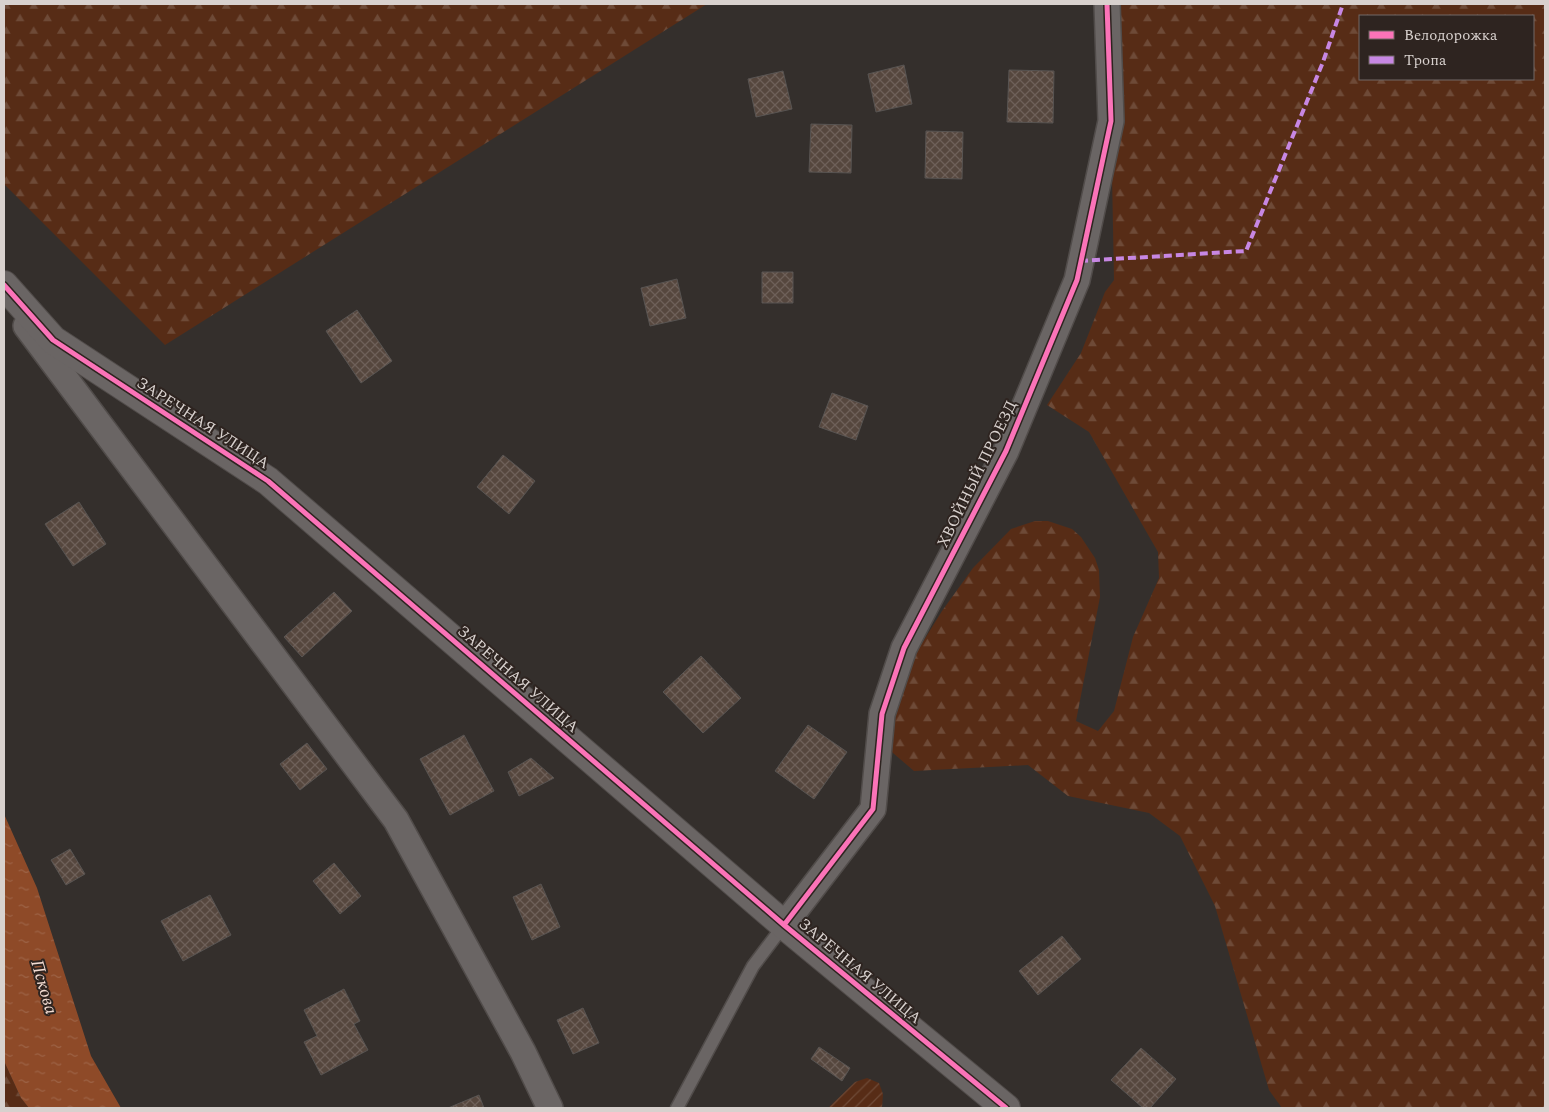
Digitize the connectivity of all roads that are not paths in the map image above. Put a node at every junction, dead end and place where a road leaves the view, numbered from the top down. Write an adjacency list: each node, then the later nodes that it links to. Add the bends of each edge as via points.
1 (1107, 4): 4 (street, ХВОЙНЫЙ ПРОЕЗД, via 1111,121 1077,280 1006,450 904,648 882,714 873,809)
2 (4, 285): 4 (street, ЗАРЕЧНАЯ УЛИЦА, via 53,340 268,481)
3 (4, 296): 5 (street, via 396,820 523,1052)
4 (784, 924): 6 (lane, via 753,966); 7 (street, ЗАРЕЧНАЯ УЛИЦА)
5 (550, 1108)
6 (677, 1108)
7 (1006, 1108)

